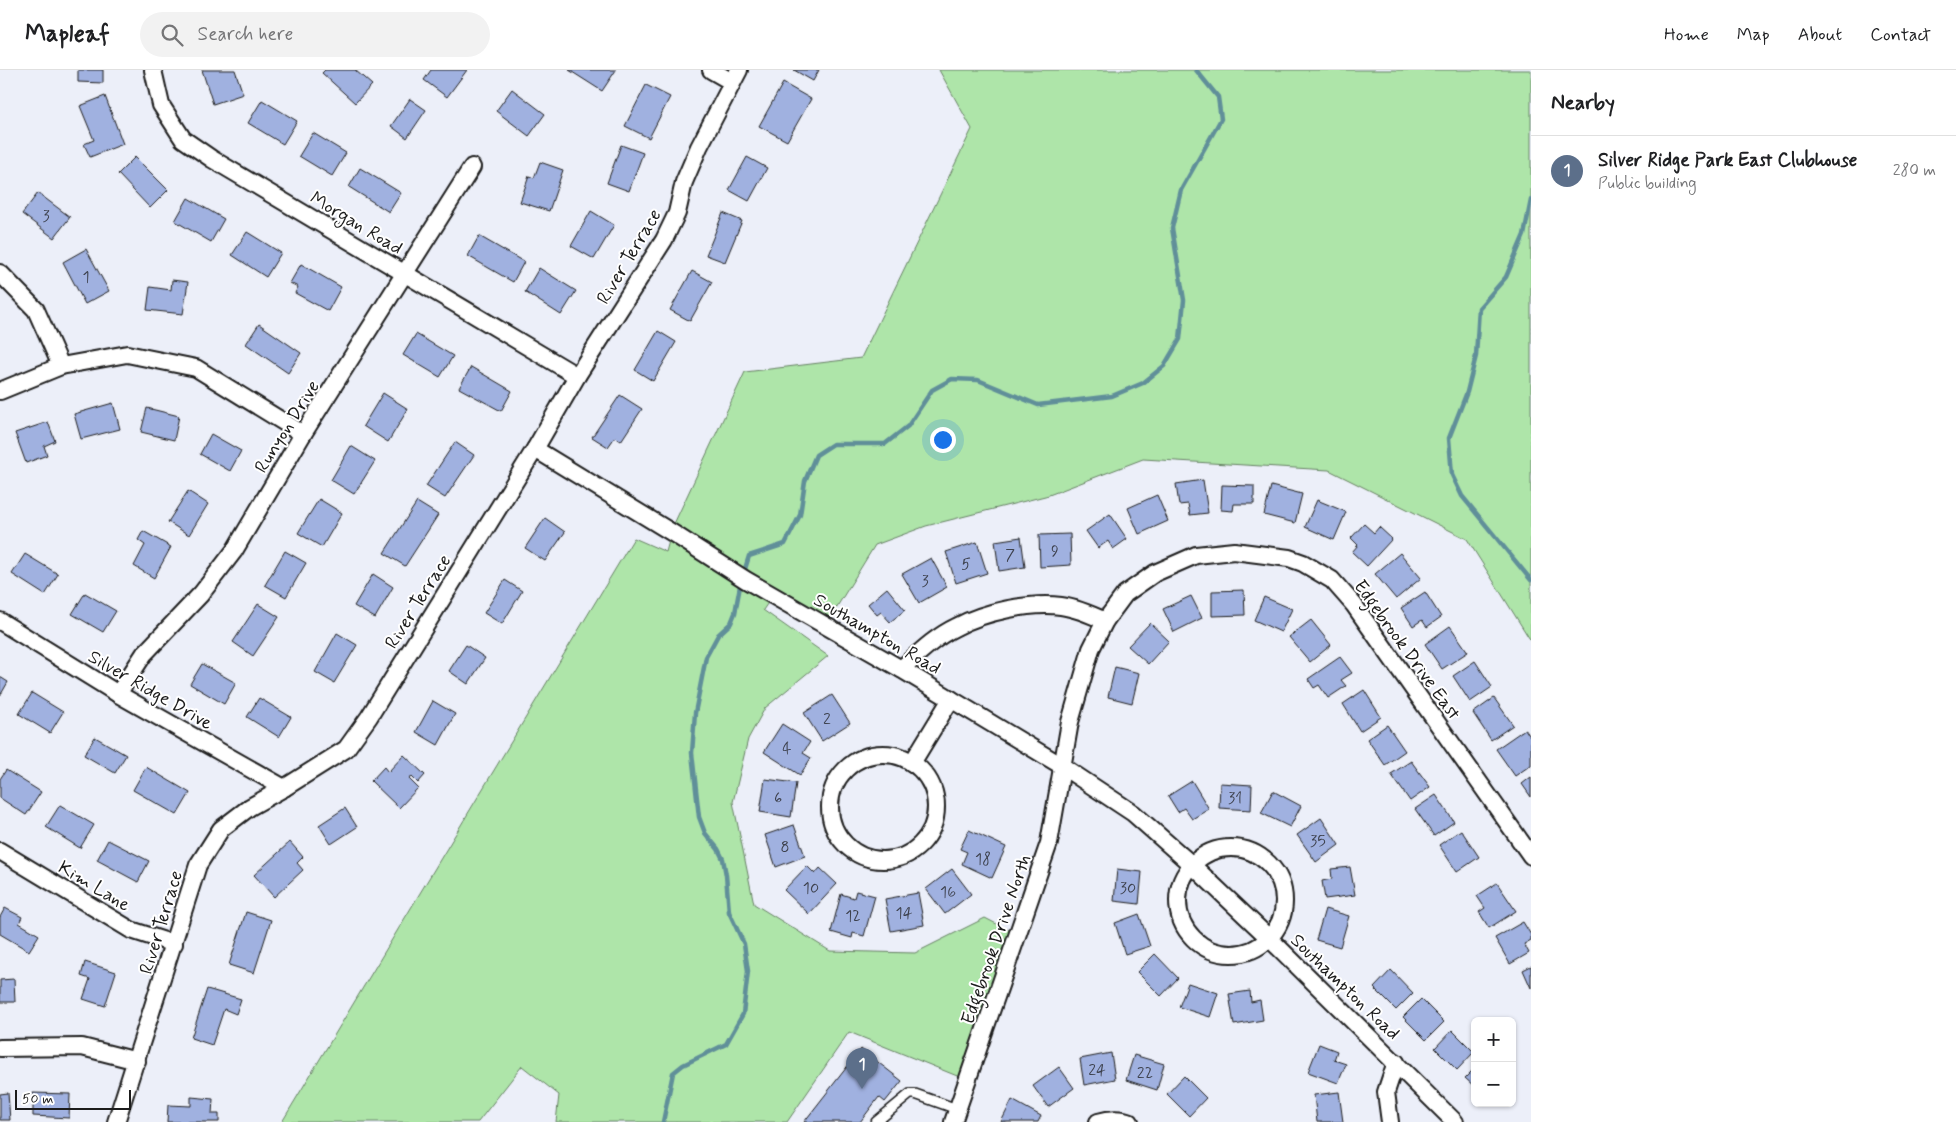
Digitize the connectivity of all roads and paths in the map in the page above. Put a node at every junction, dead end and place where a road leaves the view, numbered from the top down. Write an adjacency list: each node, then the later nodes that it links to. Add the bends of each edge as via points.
1 (153, 70): 6 (street, Morgan Road, via 161,105 183,139)
2 (711, 70): 3 (street)
3 (736, 76): 8 (street, River Terrace, via 699,147 684,182 677,213 664,240)
4 (472, 167): 6 (street, Runyon Drive)
5 (0, 273): 7 (street, via 36,310)
6 (404, 274): 8 (street, Morgan Road); 10 (street, Runyon Drive)
7 (62, 366): 9 (street); 10 (street, via 127,354 196,368)
8 (577, 376): 11 (street, River Terrace)
9 (0, 391)
10 (303, 434): 15 (street, Runyon Drive, via 234,551 201,594 144,654)
11 (534, 449): 14 (street, Southampton Road, via 746,580); 19 (street, River Terrace, via 346,749)
12 (0, 621): 15 (street, Silver Ridge Drive)
13 (1104, 621): 14 (street, via 1061,606 991,613 954,627); 18 (street, Edgebrook Drive East, via 1091,649 1070,722); 21 (street, Edgebrook Drive East, via 1125,594 1155,573 1196,555 1234,551 1289,558 1303,563 1332,580 1354,605)
14 (901, 669): 16 (street, Southampton Road)
15 (118, 694): 19 (street, Silver Ridge Drive)
16 (951, 699): 17 (street); 18 (street, Southampton Road)
17 (912, 763): 17 (street, via 924,774 936,804 928,835 904,856 888,860 872,859 843,843 834,828 830,812 831,795 849,766 880,754)
18 (1062, 766): 22 (street, Southampton Road, via 1133,813); 28 (street, Edgebrook Drive North, via 1049,843)
19 (284, 788): 24 (street, River Terrace, via 250,807 221,829 198,865)
20 (0, 851): 24 (street, Kim Lane, via 131,930)
21 (1531, 856)
22 (1192, 865): 23 (street, Southampton Road); 23 (street, Southampton Road, via 1182,880 1178,898 1180,916 1194,939 1218,953 1236,954 1254,949); 23 (street, Southampton Road, via 1213,851 1238,848 1268,862 1278,876 1283,892 1278,925)
23 (1269, 938): 27 (street, Southampton Road)
24 (174, 944): 26 (street, River Terrace)
25 (0, 1048): 26 (street, via 82,1047)
26 (137, 1061): 29 (street, River Terrace)
27 (1396, 1062): 33 (street, Southampton Road, via 1386,1092); 34 (street, Southampton Road)
28 (955, 1116): 30 (lane, via 910,1094)
29 (116, 1122)
30 (876, 1122)
31 (1098, 1122): 32 (street, via 1106,1119)
32 (1130, 1122)
33 (1390, 1122)
34 (1456, 1122)

